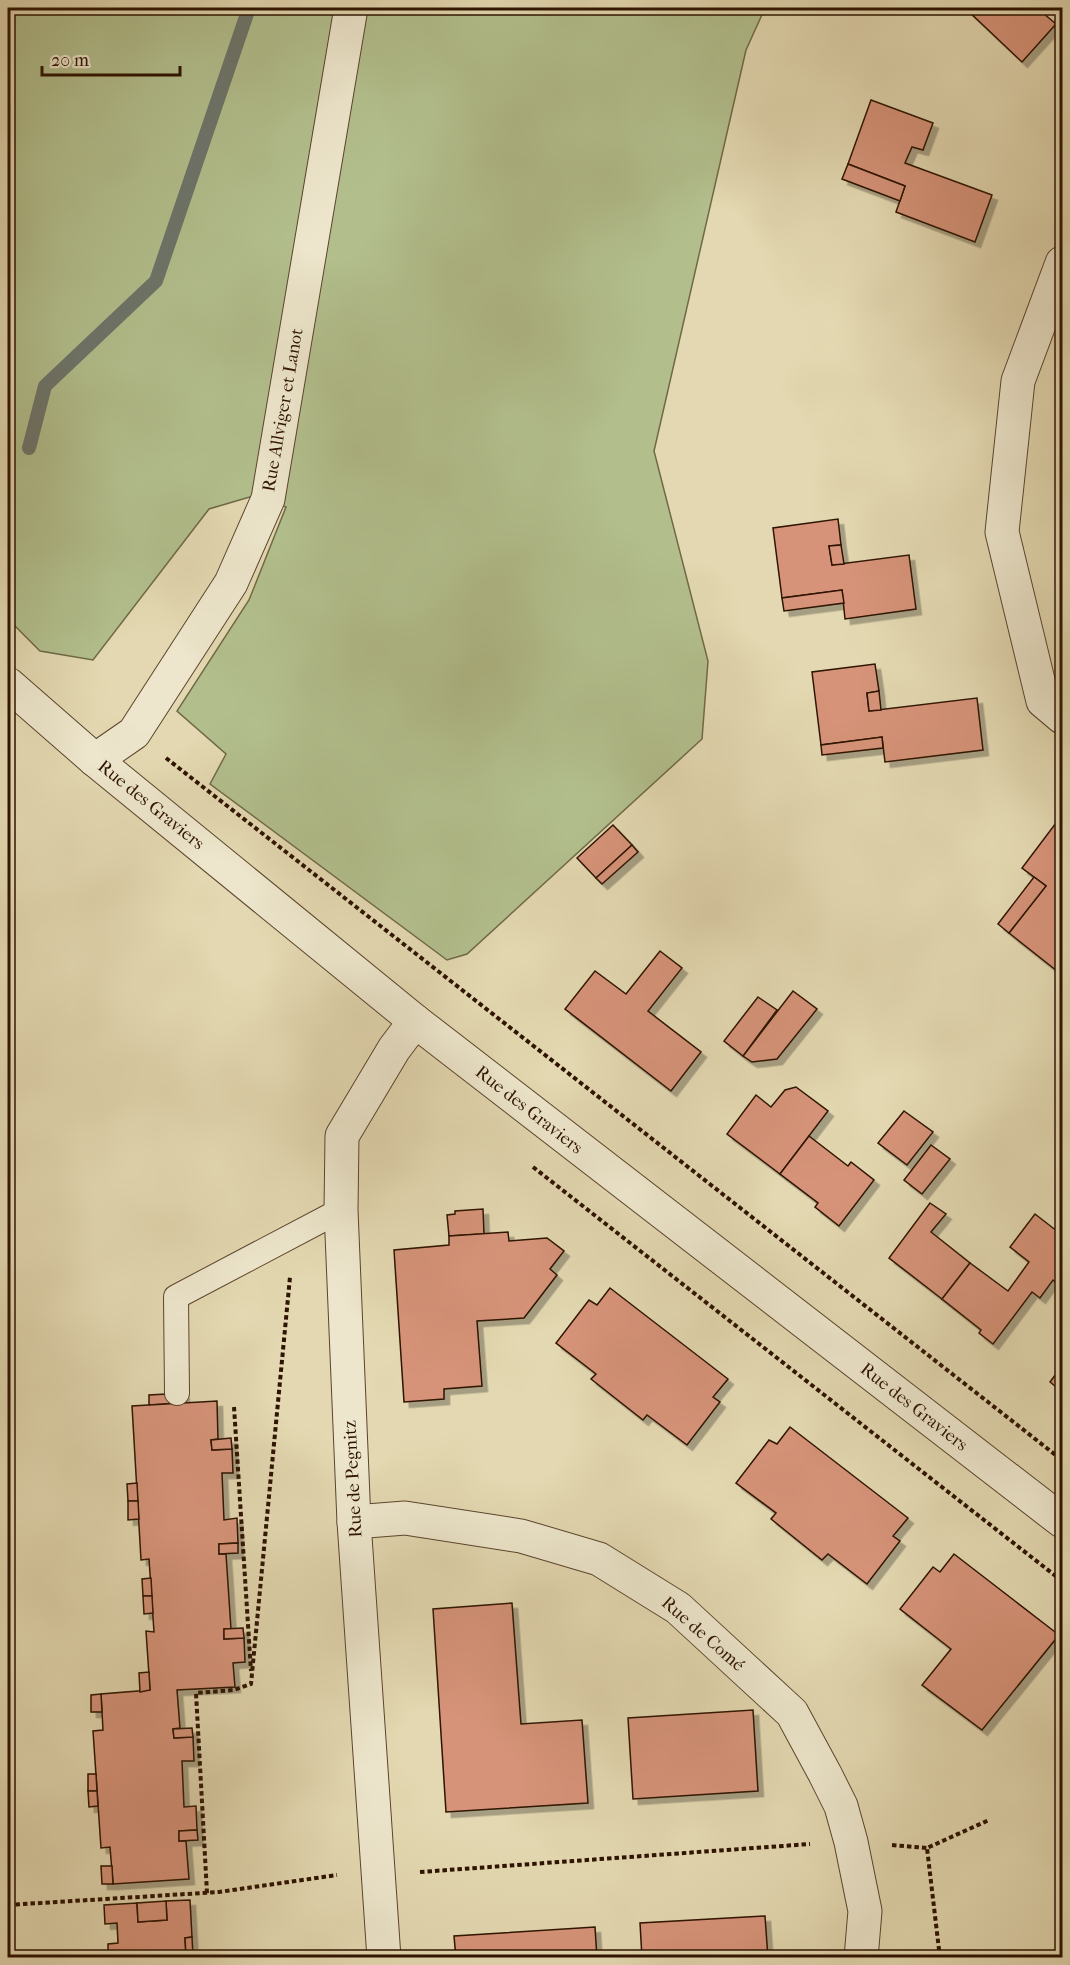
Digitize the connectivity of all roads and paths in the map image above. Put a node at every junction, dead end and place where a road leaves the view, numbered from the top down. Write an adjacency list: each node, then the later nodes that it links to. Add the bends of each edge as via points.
1 (351, 8): 5 (street, Rue Allviger et Lanot, via 268,500 231,583)
2 (1062, 263): 4 (street, via 1018,381 1002,532 1042,701)
3 (8, 684): 6 (street, Rue des Graviers)
4 (1062, 717)
5 (134, 733): 6 (street, Rue Allviger et Lanot); 12 (path)
6 (96, 760): 7 (street, Rue des Graviers)
7 (415, 1021): 8 (street, Rue de Pegnitz, via 342,1136); 13 (street, Rue des Graviers)
8 (341, 1210): 9 (lane); 14 (street, Rue de Pegnitz)
9 (294, 1234): 10 (lane, via 176,1297); 15 (path)
10 (177, 1393)
11 (234, 1407): 15 (path)
12 (1062, 1460)
13 (1062, 1521)
14 (354, 1522): 17 (street, Rue de Comé, via 405,1518 520,1536 599,1559 678,1608 792,1713 841,1806); 18 (street, Rue de Pegnitz)
15 (251, 1684): 19 (path, via 234,1690 196,1693)
16 (988, 1820): 23 (path, via 927,1848)
17 (851, 1842): 18 (path); 22 (street, Rue de Comé, via 865,1911)
18 (379, 1875): 19 (path, via 336,1875); 21 (street, Rue de Pegnitz)
19 (207, 1893): 20 (path)
20 (8, 1905)
21 (384, 1958)
22 (861, 1958)
23 (940, 1958)

